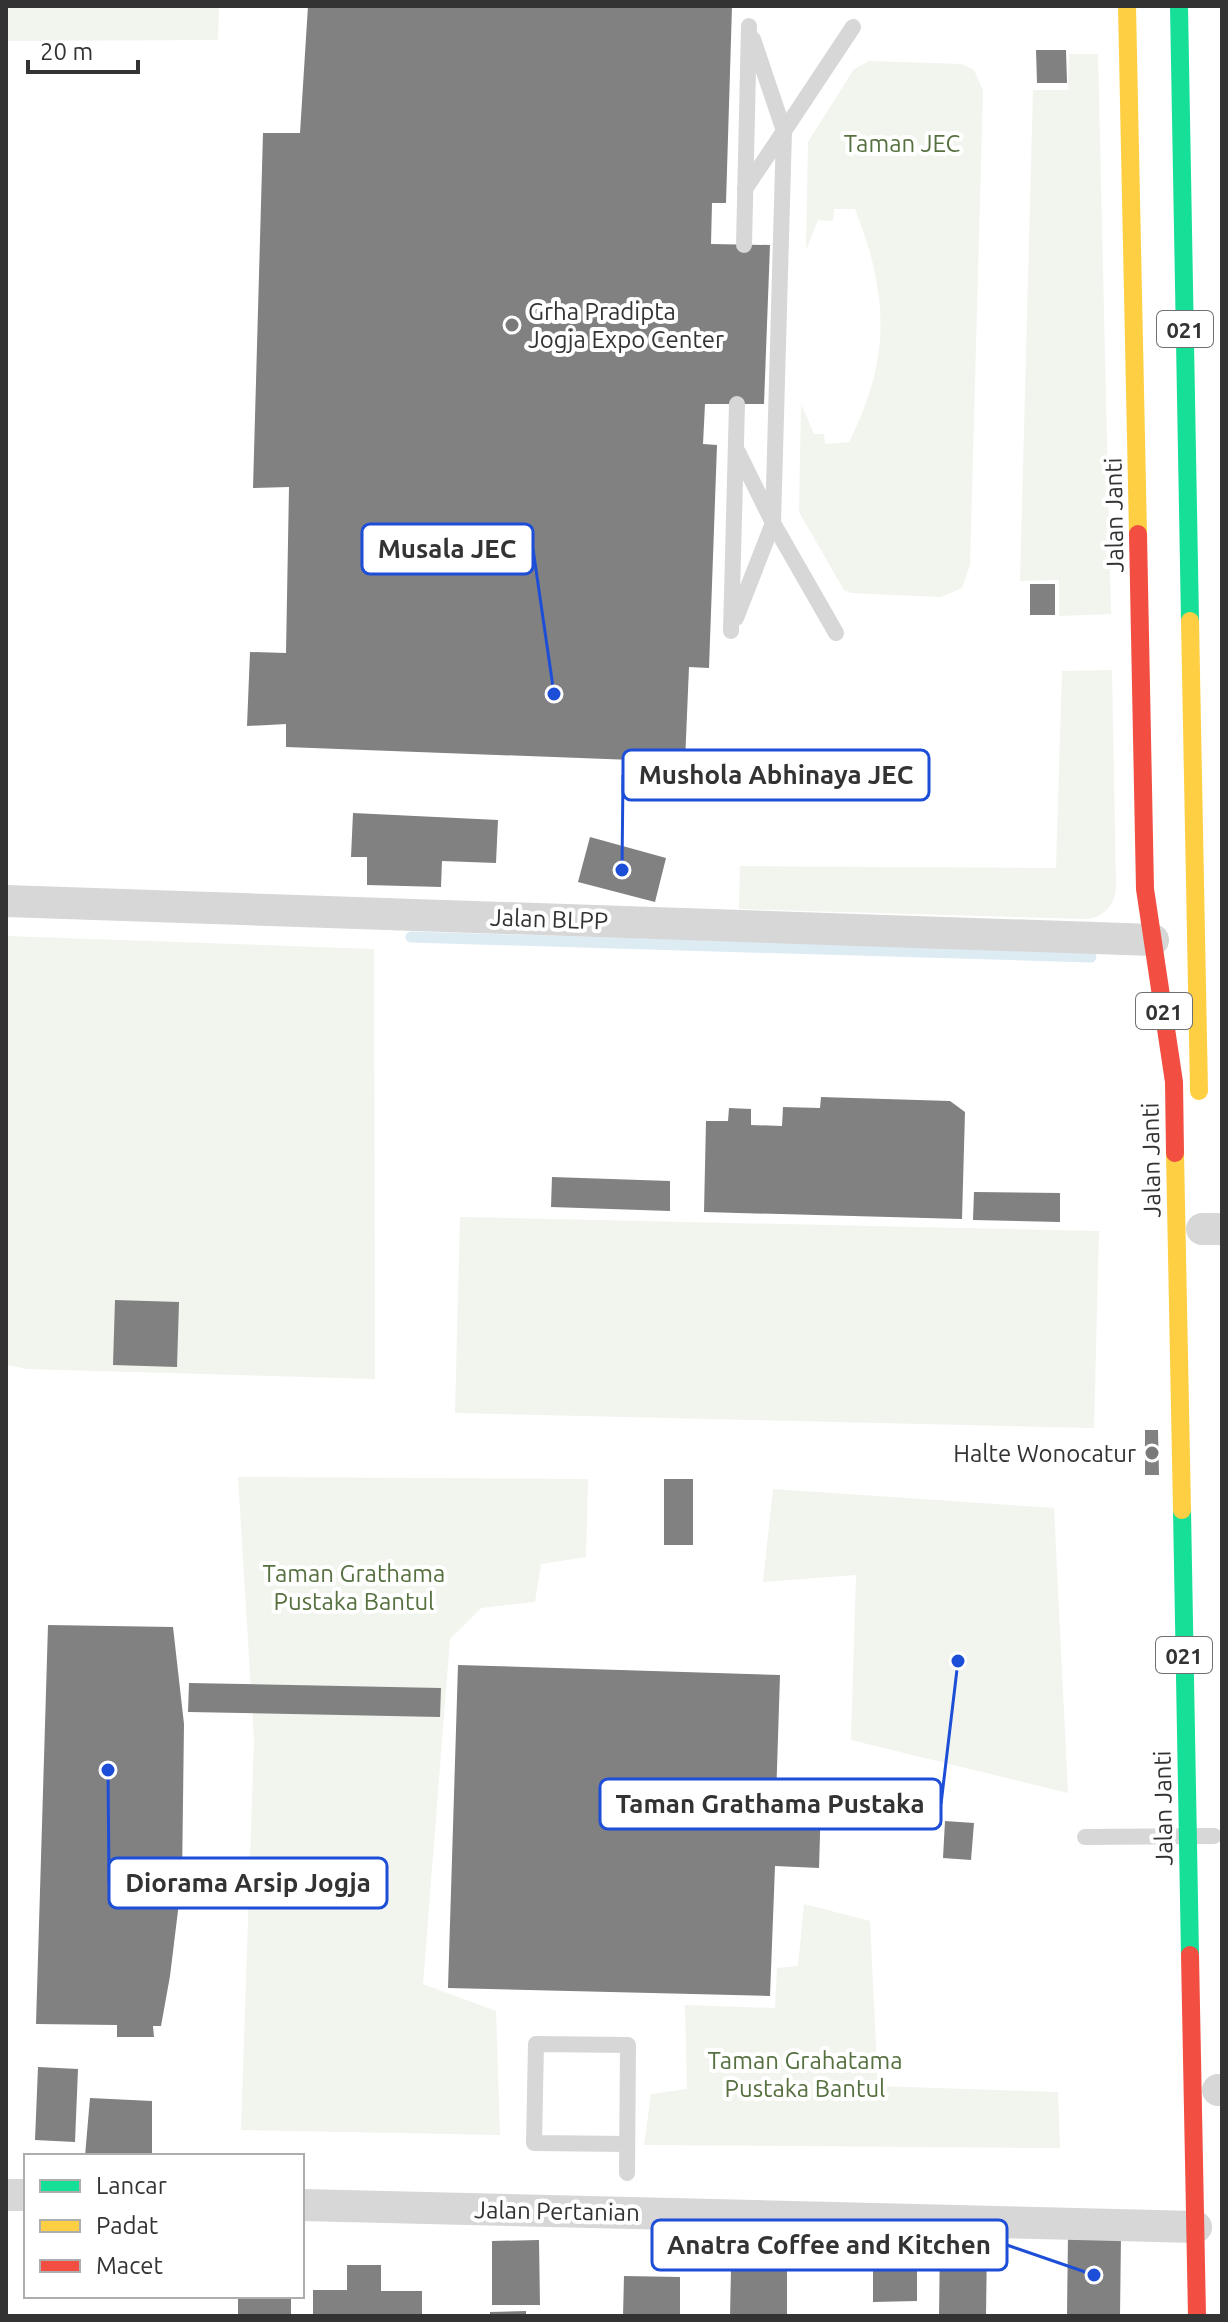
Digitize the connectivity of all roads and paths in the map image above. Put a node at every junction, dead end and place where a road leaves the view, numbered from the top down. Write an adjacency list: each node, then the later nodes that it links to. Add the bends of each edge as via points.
1 (1127, 6): 12 (main road, Jalan Janti / 021, via 1134,26)
2 (1175, 19): 11 (main road, Jalan Janti / 021)
3 (853, 27): 4 (lane)
4 (784, 131): 5 (lane); 5 (lane, via 749,26); 9 (lane)
5 (745, 189): 6 (lane)
6 (744, 245)
7 (737, 404): 8 (lane)
8 (736, 447): 9 (lane); 9 (lane, via 731,631)
9 (773, 523): 10 (lane)
10 (836, 633)
11 (1190, 634): 12 (main road); 15 (main road, Jalan Janti / 021)
12 (1140, 635): 14 (main road, Jalan Janti / 021, via 1145,889)
13 (6, 901): 14 (street, Jalan BLPP)
14 (1153, 940): 17 (main road, Jalan Janti / 021, via 1174,1082)
15 (1199, 1110)
16 (1214, 1835): 17 (lane)
17 (1188, 1836): 18 (lane); 22 (main road, Jalan Janti / 021)
18 (1085, 1837)
19 (627, 2144): 19 (lane, via 628,2045 536,2044 534,2143); 20 (lane)
20 (627, 2173)
21 (304, 2205): 22 (street, Jalan Pertanian)
22 (1196, 2227): 23 (main road, Jalan Janti / 021)
23 (1197, 2316)

